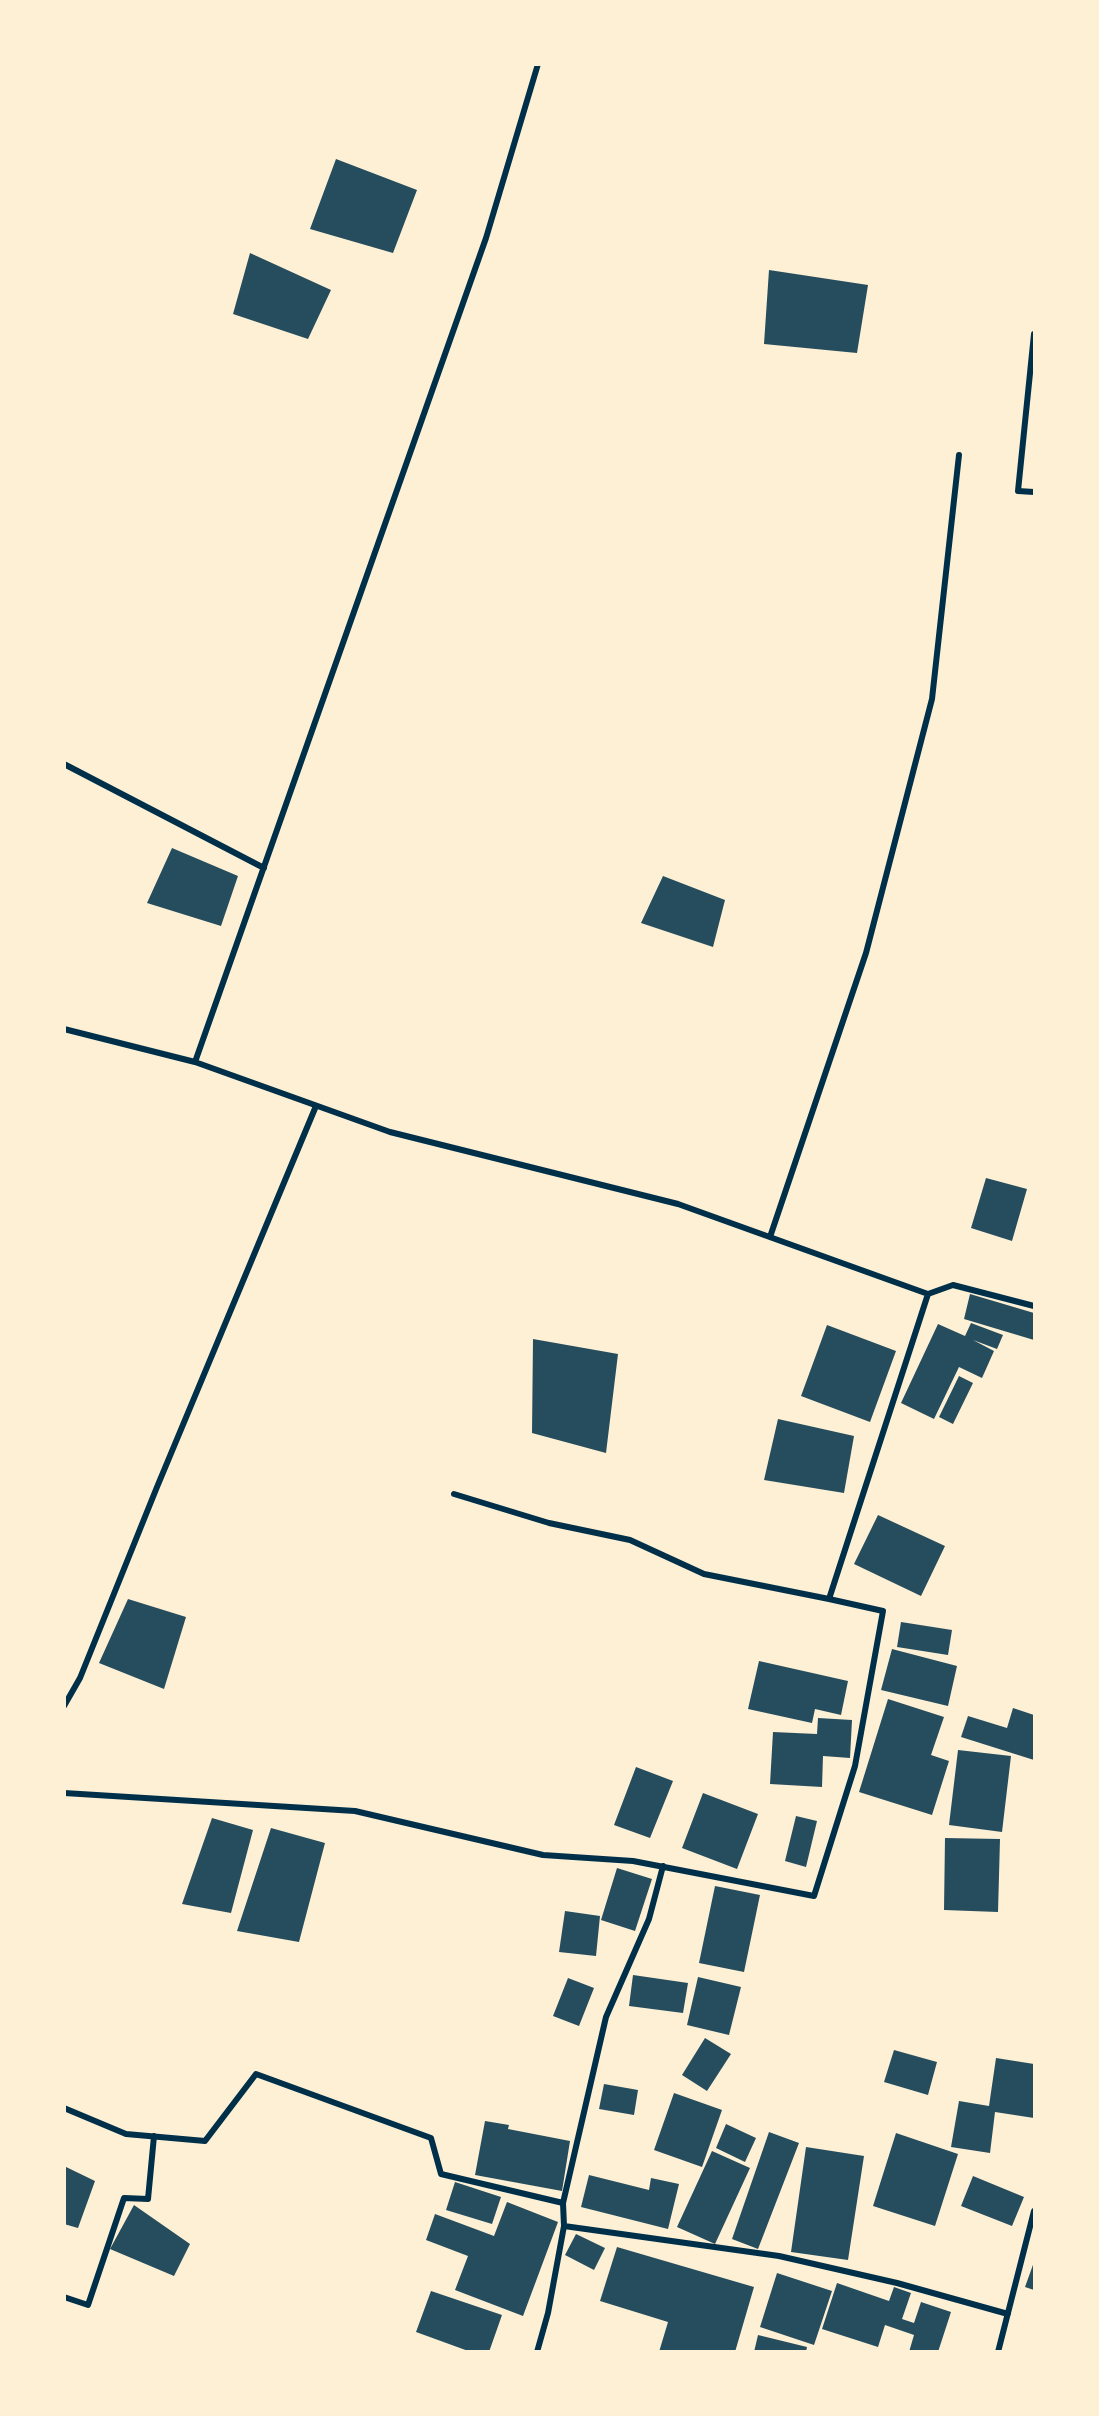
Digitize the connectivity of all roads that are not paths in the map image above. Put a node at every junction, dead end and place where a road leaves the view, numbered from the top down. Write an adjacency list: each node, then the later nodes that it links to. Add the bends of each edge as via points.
1 (538, 64): 6 (street, via 486,238)
2 (1035, 334): 4 (street, via 1018,491)
3 (959, 454): 10 (street, via 932,699 866,953)
4 (1035, 492)
5 (64, 764): 6 (street)
6 (264, 868): 8 (street)
7 (64, 1029): 8 (street)
8 (195, 1062): 9 (street)
9 (316, 1106): 10 (street, via 390,1132 678,1204); 15 (street, via 80,1678)
10 (770, 1237): 11 (street)
11 (928, 1294): 12 (street, via 952,1285); 14 (street)
12 (1035, 1306)
13 (454, 1494): 14 (street, via 549,1523 630,1540 704,1574)
14 (829, 1599): 17 (street, via 883,1611 855,1766 814,1896)
15 (64, 1706)
16 (64, 1793): 17 (street, via 355,1811 543,1855)
17 (663, 1866): 20 (street, via 649,1918 606,2017)
18 (64, 2108): 19 (street, via 126,2134)
19 (154, 2136): 20 (street, via 205,2141 256,2074 431,2138 441,2174); 23 (street, via 148,2199 124,2198 88,2305)
20 (563, 2203): 22 (street)
21 (1035, 2211): 24 (street)
22 (564, 2226): 24 (street, via 779,2256); 25 (street)
23 (64, 2297)
24 (1008, 2314): 26 (street)
25 (537, 2352)
26 (999, 2352)

